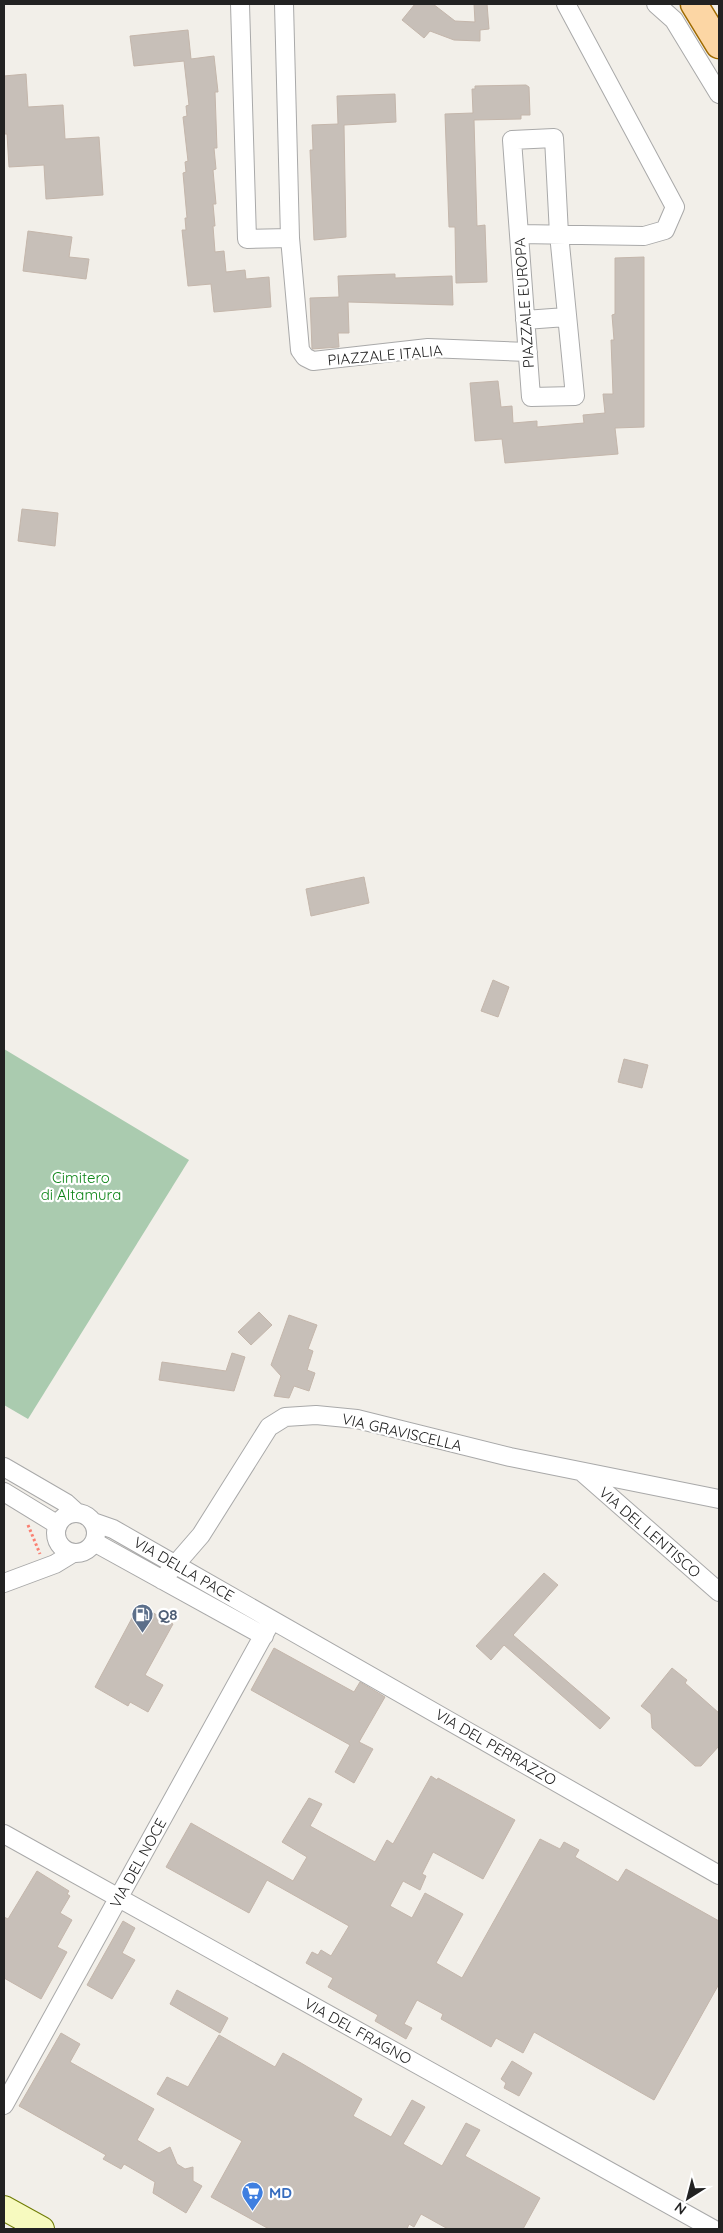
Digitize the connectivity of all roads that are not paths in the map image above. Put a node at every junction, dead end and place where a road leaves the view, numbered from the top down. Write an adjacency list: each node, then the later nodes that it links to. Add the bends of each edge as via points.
1 (240, 4): 10 (street, via 247,239)
2 (284, 4): 10 (street, PIAZZALE ITALIA)
3 (566, 4): 9 (street, via 676,207 665,230 644,236)
4 (655, 4): 7 (street, via 674,20)
5 (694, 4): 6 (main road)
6 (719, 44)
7 (719, 94)
8 (519, 234): 9 (street); 9 (street, PIAZZALE EUROPA, via 512,140 554,138); 12 (street, PIAZZALE EUROPA)
9 (558, 234): 11 (street, PIAZZALE EUROPA)
10 (290, 238): 13 (street, PIAZZALE ITALIA, via 300,350 313,361 428,348)
11 (566, 317): 12 (street); 13 (street, PIAZZALE EUROPA, via 575,396 531,397)
12 (525, 320): 13 (street, PIAZZALE EUROPA)
13 (528, 352)
14 (4, 1467): 18 (street, via 66,1503)
15 (581, 1472): 17 (street, VIA GRAVISCELLA); 23 (street, VIA GRAVISCELLA, via 357,1419 316,1415 285,1418 269,1427 201,1535); 26 (street, VIA DEL LENTISCO)
16 (4, 1492): 20 (street)
17 (719, 1499)
18 (77, 1513): 19 (street); 20 (street, via 64,1517)
19 (93, 1522): 21 (street); 23 (street, VIA DELLA PACE, via 113,1529)
20 (58, 1525): 22 (street, via 56,1534)
21 (94, 1542): 22 (street, via 86,1551); 24 (street, VIA DELLA PACE)
22 (67, 1550): 25 (street, via 50,1566)
23 (176, 1565): 24 (street, VIA GRAVISCELLA); 27 (street, VIA DELLA PACE)
24 (162, 1580): 28 (street, VIA DELLA PACE)
25 (4, 1583)
26 (719, 1592)
27 (272, 1620): 28 (street, VIA DEL NOCE); 30 (street, VIA DEL PERRAZZO)
28 (264, 1636): 31 (street, VIA DEL NOCE)
29 (4, 1834): 31 (street, VIA DEL FRAGNO)
30 (719, 1874)
31 (118, 1898): 32 (street, VIA DEL NOCE); 35 (street, VIA DEL FRAGNO)
32 (4, 2105)
33 (4, 2208): 34 (main road)
34 (42, 2229)
35 (713, 2229)

